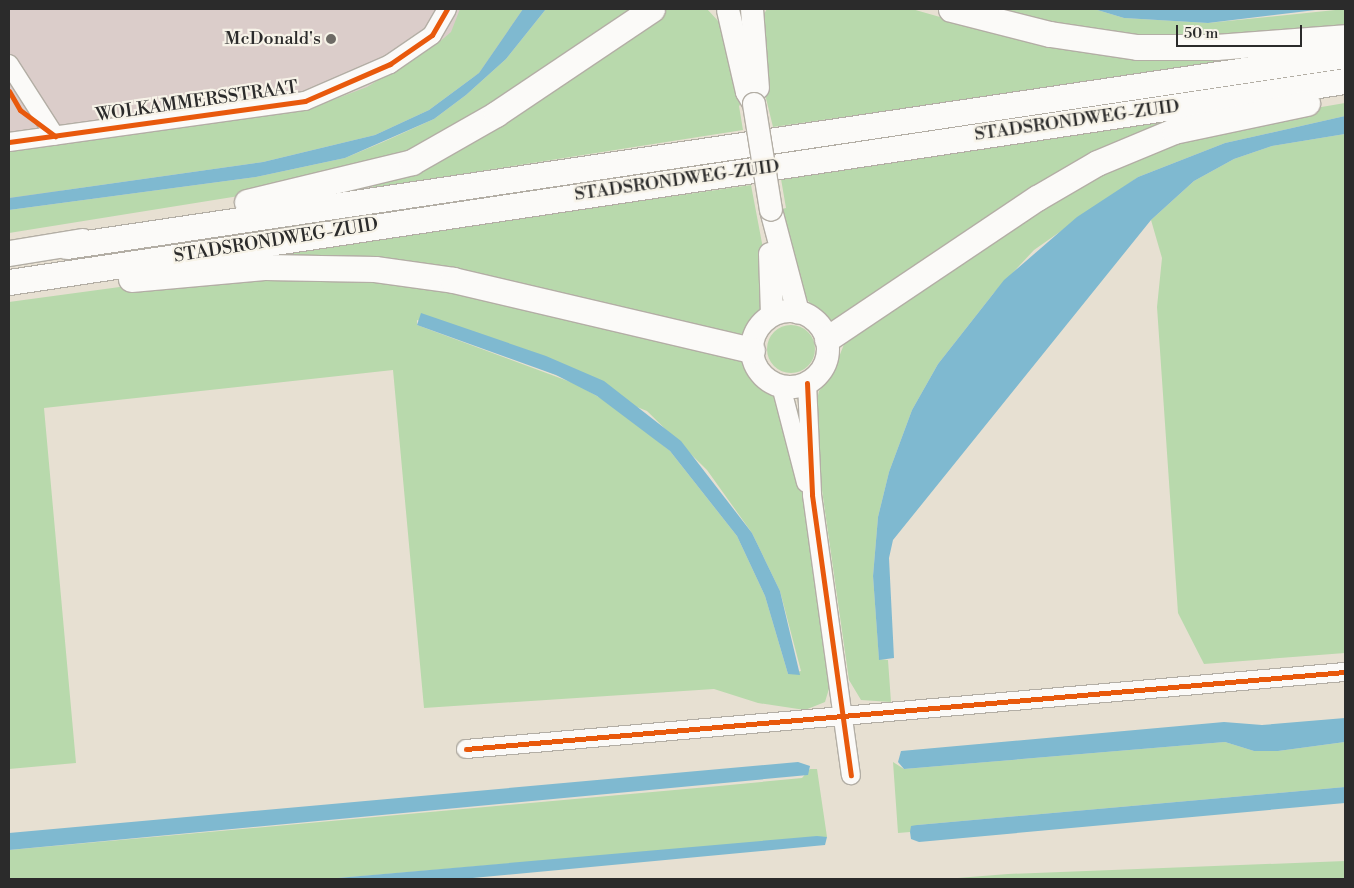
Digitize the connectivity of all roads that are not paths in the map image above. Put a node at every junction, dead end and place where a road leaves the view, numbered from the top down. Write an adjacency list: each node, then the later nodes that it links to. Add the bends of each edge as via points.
1 (447, 9): 12 (street, WOLKAMMERSSTRAAT, via 432,35 390,64 305,101)
2 (652, 9): 15 (highway, via 496,114 412,162 270,198 147,220)
3 (733, 9): 11 (main road, via 747,92)
4 (752, 9): 11 (main road, via 758,90)
5 (951, 9): 6 (highway, via 1059,36 1137,47 1216,47)
6 (1345, 36)
7 (1345, 55): 15 (highway, STADSRONDWEG-ZUID)
8 (9, 64): 12 (street)
9 (1345, 81): 17 (highway, STADSRONDWEG-ZUID)
10 (1345, 96): 21 (highway, via 1174,131 1097,163 1037,198)
11 (754, 104): 14 (main road, bridge)
12 (55, 136): 13 (street, WOLKAMMERSSTRAAT)
13 (9, 142)
14 (771, 210): 19 (main road); 20 (main road)
15 (66, 246): 16 (highway)
16 (9, 253)
17 (9, 282)
18 (9, 287): 22 (highway, via 266,267 375,269 453,280)
19 (798, 312): 20 (main road); 21 (main road, via 818,323)
20 (772, 315): 22 (main road, via 757,330)
21 (827, 339): 23 (main road, via 824,368)
22 (752, 350): 24 (main road, via 764,376)
23 (807, 383): 24 (main road); 25 (street)
24 (781, 386): 25 (street, via 802,475)
25 (812, 495): 27 (street)
26 (1345, 672): 27 (street)
27 (845, 716): 28 (street); 29 (street)
28 (466, 749)
29 (851, 775)

